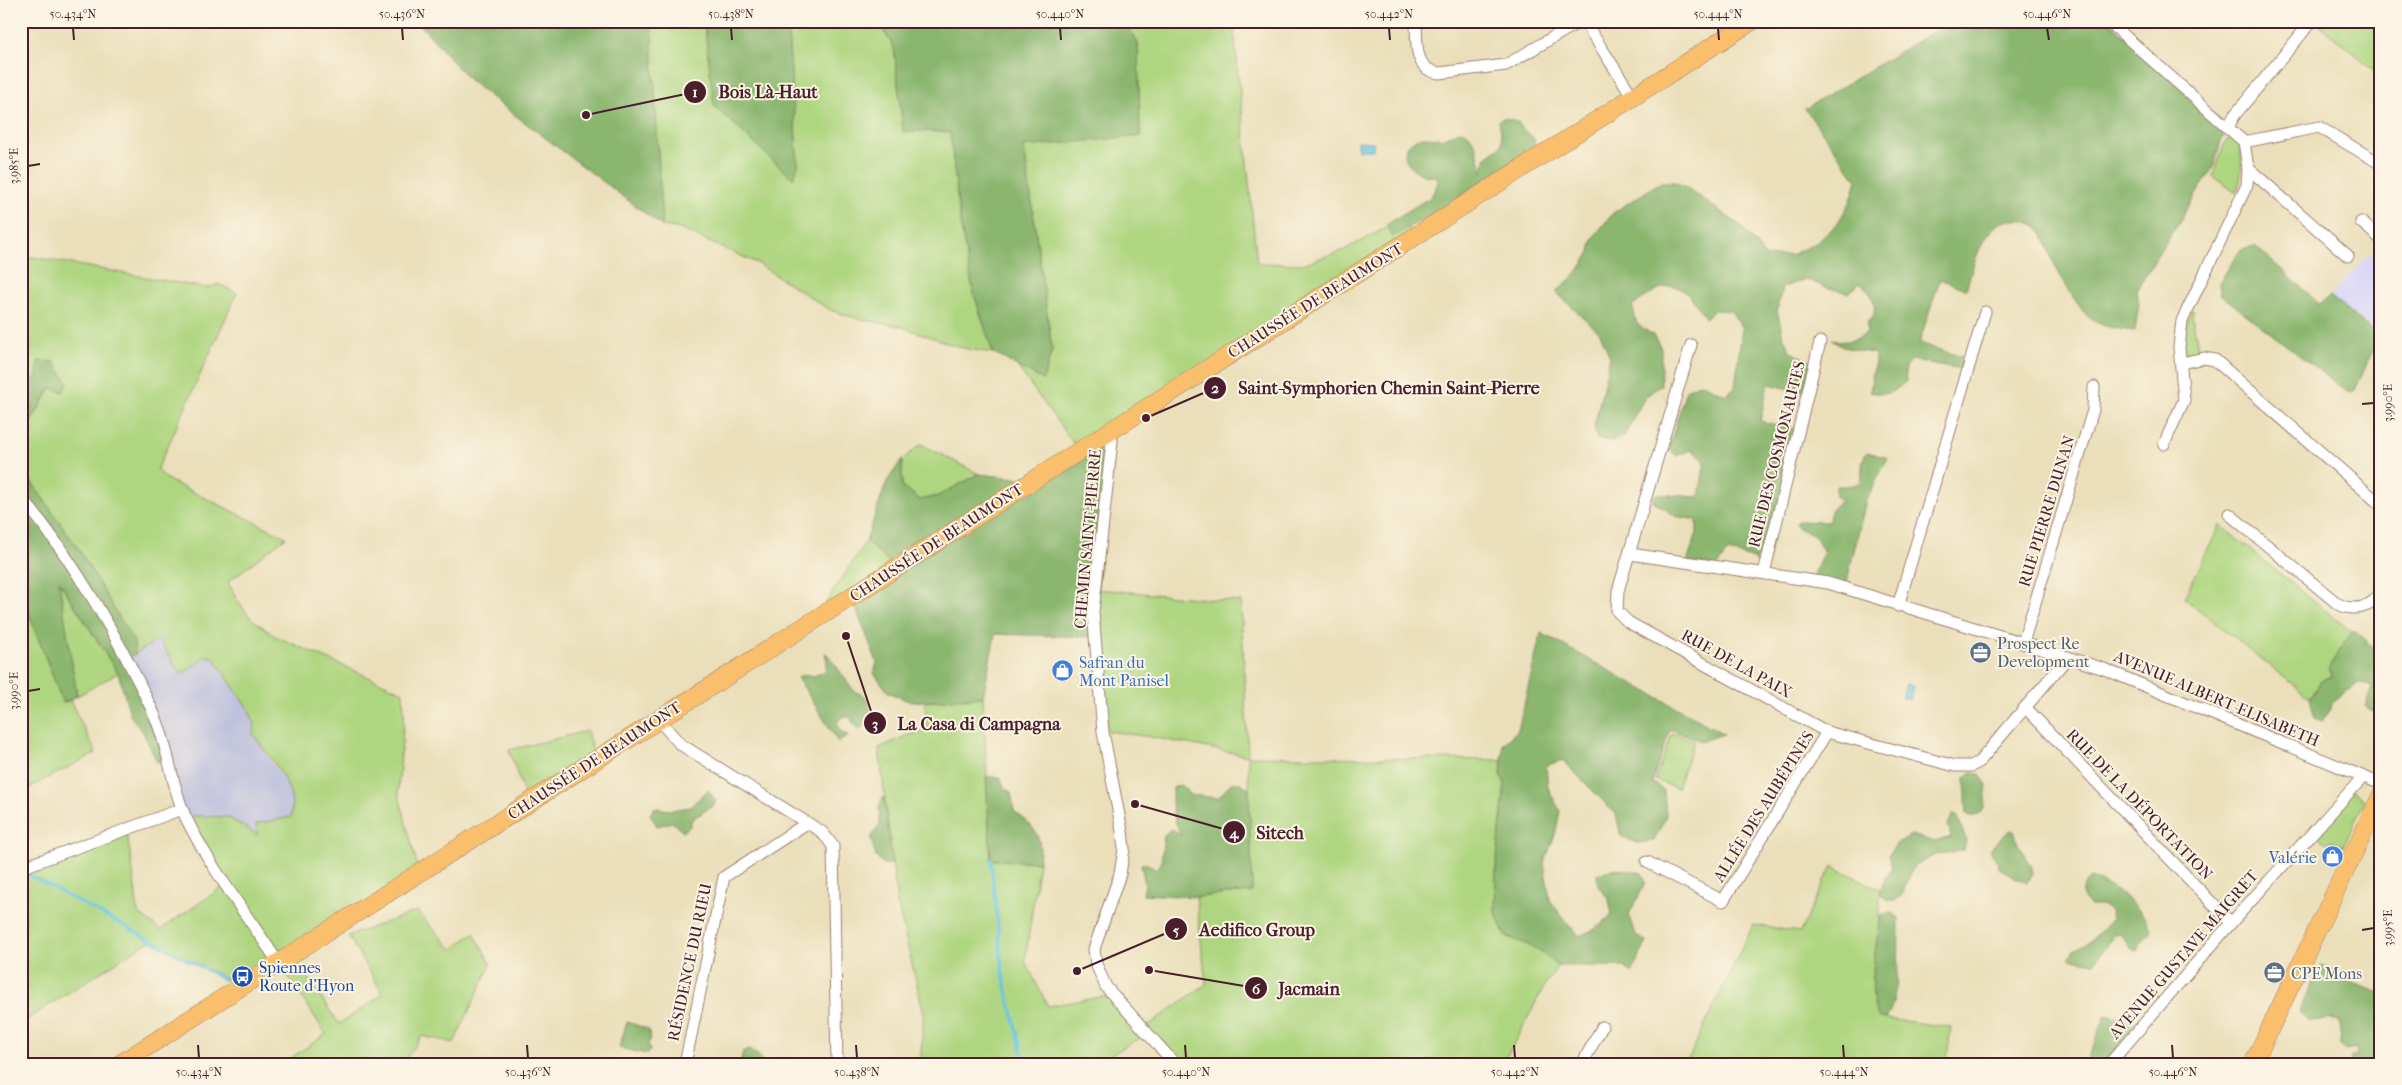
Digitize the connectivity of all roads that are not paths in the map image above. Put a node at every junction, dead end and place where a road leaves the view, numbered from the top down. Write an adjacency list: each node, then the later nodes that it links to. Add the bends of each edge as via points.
1 (1416, 21): 2 (street, via 1418,54 1422,64 1429,71 1439,73 1506,65)
2 (1583, 21): 6 (street)
3 (1752, 21): 6 (main road, CHAUSSÉE DE BEAUMONT)
4 (2108, 21): 7 (street)
5 (2312, 21): 7 (street, via 2234,116)
6 (1633, 97): 19 (main road, CHAUSSÉE DE BEAUMONT)
7 (2228, 128): 8 (street)
8 (2244, 142): 9 (street, via 2319,127); 10 (street)
9 (2381, 164)
10 (2248, 168): 13 (street); 17 (street, via 2247,185 2182,321 2179,337)
11 (2361, 222): 12 (street)
12 (2381, 239)
13 (2348, 256)
14 (1986, 312): 27 (street)
15 (1820, 342): 25 (street, RUE DES COSMONAUTES)
16 (1691, 345): 24 (street, RUE DE LA PAIX)
17 (2181, 363): 20 (street, via 2184,400); 22 (street, via 2204,358 2215,360)
18 (2094, 387): 28 (street, RUE PIERRE DUNAN, via 2092,410)
19 (1110, 431): 31 (main road, CHAUSSÉE DE BEAUMONT); 46 (street, CHEMIN SAINT-PIERRE, via 1112,441 1094,620 1103,732 1124,849 1120,874 1095,941 1094,956 1106,987)
20 (2164, 444)
21 (21, 497): 36 (street, via 58,545 126,659 167,749)
22 (2381, 505)
23 (2229, 514): 26 (street, via 2338,604 2364,607 2374,602)
24 (1630, 554): 25 (street, AVENUE ALBERT-ELISABETH); 32 (street, RUE DE LA PAIX, via 1618,591 1617,611 1628,622)
25 (1764, 573): 27 (street, AVENUE ALBERT-ELISABETH, via 1828,583)
26 (2381, 592)
27 (1898, 606): 28 (street, AVENUE ALBERT-ELISABETH)
28 (2024, 642): 29 (street, AVENUE ALBERT-ELISABETH)
29 (2068, 657): 30 (street, RUE DE LA PAIX); 33 (street, AVENUE ALBERT-ELISABETH, via 2113,672)
30 (2025, 707): 32 (street, RUE DE LA PAIX, via 1971,766 1955,766); 40 (street, RUE DE LA DÉPORTATION)
31 (661, 718): 37 (street, via 680,744); 41 (main road, CHAUSSÉE DE BEAUMONT)
32 (1828, 732): 38 (street, ALLÉE DES AUBÉPINES, via 1723,901)
33 (2363, 777): 34 (street, AVENUE ALBERT-ELISABETH); 40 (street, AVENUE GUSTAVE MAIGRET)
34 (2381, 784)
35 (2381, 796): 49 (main road)
36 (182, 809): 39 (street); 41 (street, via 204,849)
37 (807, 823): 44 (street, RÉSIDENCE DU RIEU, via 724,877); 45 (street, via 828,838 833,846)
38 (1647, 862)
39 (21, 868)
40 (2231, 923): 48 (street, AVENUE GUSTAVE MAIGRET)
41 (278, 962): 43 (main road, CHAUSSÉE DE BEAUMONT)
42 (1602, 1027): 47 (street)
43 (120, 1064)
44 (684, 1064)
45 (837, 1064)
46 (1175, 1064)
47 (1582, 1064)
48 (2109, 1064)
49 (2253, 1064)

